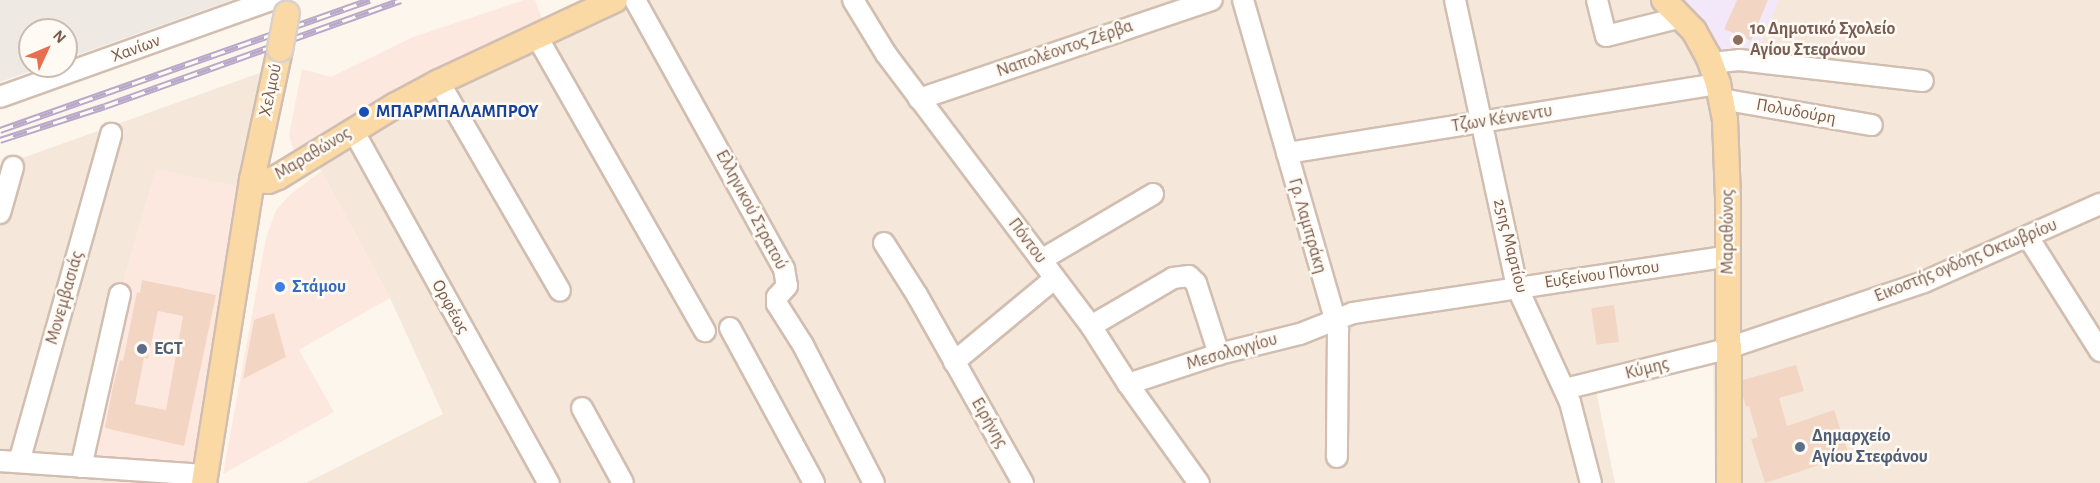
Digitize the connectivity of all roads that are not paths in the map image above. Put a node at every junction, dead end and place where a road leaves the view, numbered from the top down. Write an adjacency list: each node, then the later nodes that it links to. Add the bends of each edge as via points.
1 (615, 0): 11 (main road, Μαραθώνος)
2 (635, 0): 54 (street, Ελληνικού Στρατού, via 784,269 787,286 777,297 777,304 803,345)
3 (853, 0): 16 (street, Πόντου, via 876,41)
4 (1212, 0): 16 (street, Ναπολέοντος Ζέρβα)
5 (1243, 0): 21 (street, Γρ. Λαμπράκη)
6 (1455, 0): 17 (street, 25ης Μαρτίου)
7 (1598, 0): 10 (street, via 1606,36)
8 (1664, 0): 10 (main road, Μαραθώνος)
9 (282, 5): 15 (street, Χανίων); 23 (main road, Χελμού, bridge, via 280,49)
10 (1682, 18): 14 (main road, Μαραθώνος, via 1701,42)
11 (536, 35): 13 (main road, Μαραθώνος); 38 (street)
12 (1923, 81): 14 (street, Τζων Κέννεντυ, via 1738,60)
13 (439, 82): 19 (main road, Μαραθώνος); 33 (street)
14 (1717, 82): 17 (street, Τζων Κέννεντυ); 18 (street, Πολυδούρη); 29 (main road, Μαραθώνος, via 1727,151)
15 (0, 97)
16 (919, 99): 30 (street, Πόντου)
17 (1481, 122): 21 (street, Τζων Κέννεντυ); 32 (street, 25ης Μαρτίου)
18 (1872, 126)
19 (353, 130): 23 (main road, Μαραθώνος, via 278,177); 51 (street, Ορφέως)
20 (111, 134): 47 (street, Μονεμβασιάς)
21 (1287, 153): 35 (street, Γρ. Λαμπράκη)
22 (13, 167): 26 (street)
23 (252, 180): 49 (main road, Μαραθώνος)
24 (1153, 194): 30 (street)
25 (2100, 204): 27 (street, Εικοστής ογδόης Οκτωβρίου)
26 (0, 213)
27 (2028, 237): 39 (street, Εικοστής ογδόης Οκτωβρίου, via 1924,282); 40 (street)
28 (884, 243): 42 (street, Ειρήνης)
29 (1728, 256): 32 (street, Ευξείνου Πόντου); 39 (main road, Μαραθώνος)
30 (1041, 260): 31 (street, Πόντου)
31 (1055, 278): 36 (street, Πόντου); 42 (street)
32 (1517, 287): 35 (street, Ευξείνου Πόντου, via 1353,313); 44 (street, 25ης Μαρτίου)
33 (560, 291)
34 (120, 294): 48 (street)
35 (1335, 320): 41 (street, Μεσολογγίου, via 1300,334); 46 (street, Γρ. Λαμπράκη, via 1339,339)
36 (1091, 326): 41 (street, via 1173,278 1189,276 1196,283); 43 (street, Πόντου)
37 (730, 328): 53 (street)
38 (705, 331)
39 (1729, 348): 44 (street, Κύμης, via 1687,365); 50 (main road, Μαραθώνος)
40 (2100, 351)
41 (1220, 354): 43 (street, Μεσολογγίου)
42 (954, 362): 55 (street, Ειρήνης)
43 (1128, 384): 56 (street, Πόντου)
44 (1564, 389): 57 (street, 25ης Μαρτίου, via 1577,423)
45 (582, 408): 52 (street)
46 (1337, 457)
47 (9, 462): 48 (street)
48 (81, 466): 49 (street)
49 (205, 479)
50 (1733, 482)
51 (549, 483)
52 (623, 483)
53 (814, 483)
54 (874, 483)
55 (1023, 483)
56 (1199, 483)
57 (1591, 483)

